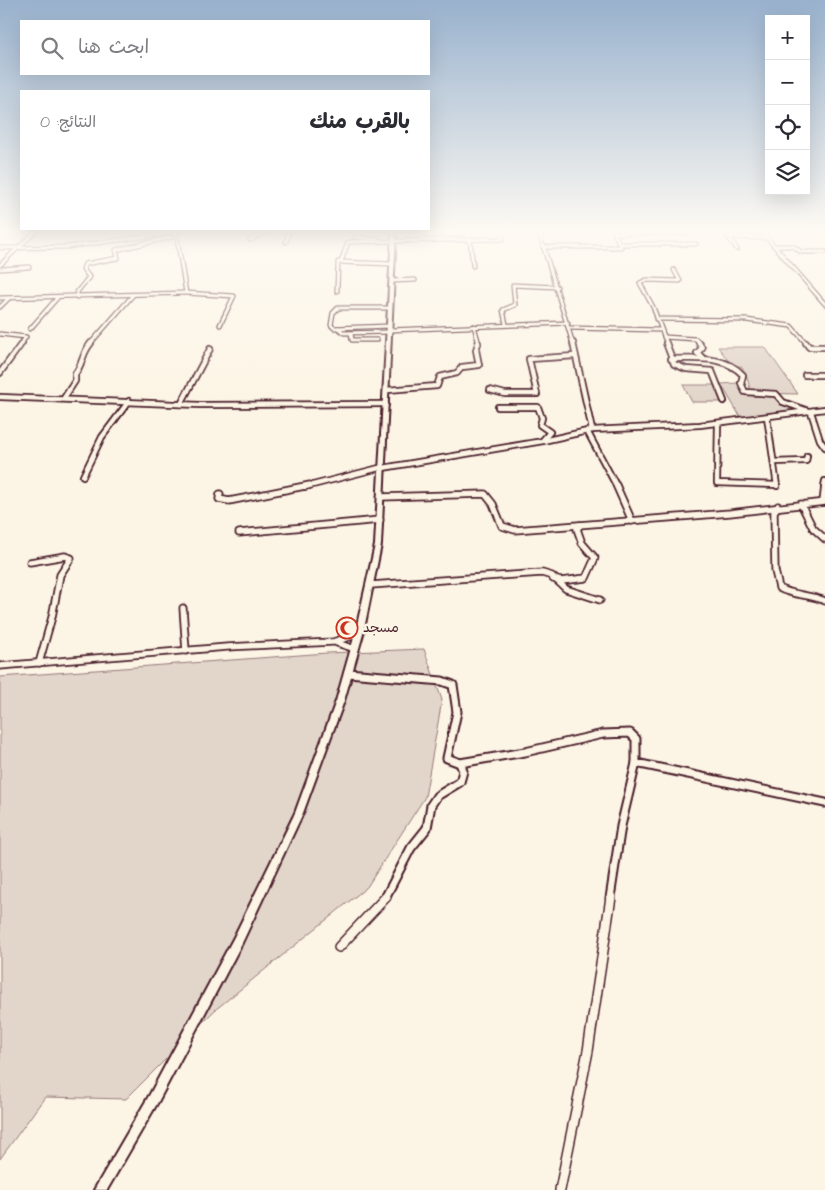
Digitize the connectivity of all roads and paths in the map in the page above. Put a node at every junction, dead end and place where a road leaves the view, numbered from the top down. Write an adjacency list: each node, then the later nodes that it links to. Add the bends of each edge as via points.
1 (557, 287): 20 (street)
2 (81, 288): 13 (street)
3 (185, 288): 10 (street)
4 (337, 288): 9 (street)
5 (392, 288): 18 (street)
6 (513, 288): 21 (street, via 515,305 503,309)
7 (642, 288): 19 (street)
8 (811, 288): 16 (street)
9 (337, 291)
10 (186, 293): 11 (street); 22 (street, via 234,296)
11 (133, 295): 13 (street); 44 (street, via 84,351 81,367)
12 (58, 297): 13 (street); 15 (street); 26 (street)
13 (77, 297)
14 (0, 298): 15 (street)
15 (9, 298): 17 (street)
16 (825, 304)
17 (0, 307)
18 (390, 308): 24 (street, via 337,309 331,328); 27 (street)
19 (656, 318): 28 (street); 33 (street, via 746,320 791,326 809,347)
20 (568, 323): 21 (street); 25 (street)
21 (506, 324): 23 (street)
22 (220, 325)
23 (474, 326): 27 (street); 41 (street, via 479,365 462,367 457,373 440,377 437,386)
24 (338, 328): 27 (street); 29 (street, via 340,332)
25 (570, 328): 28 (street); 35 (street)
26 (30, 329)
27 (390, 329): 29 (street); 41 (street)
28 (661, 330): 31 (street)
29 (351, 333): 32 (street, via 353,340)
30 (0, 334): 38 (street, via 26,337)
31 (664, 337): 36 (street, via 696,338 702,348 697,353); 37 (street)
32 (377, 340)
33 (825, 347)
34 (210, 349): 47 (street)
35 (575, 356): 42 (street, via 529,359 537,394 505,394); 54 (street, via 593,428)
36 (703, 358): 37 (street); 51 (street, via 738,368 743,375 742,389 745,392 776,394 783,402)
37 (671, 359): 45 (street, via 680,368 712,372)
38 (0, 373)
39 (825, 375): 40 (street)
40 (805, 376)
41 (386, 390): 48 (street)
42 (490, 390)
43 (0, 397): 44 (street)
44 (64, 398): 46 (street)
45 (724, 400)
46 (129, 401): 47 (street); 60 (street, via 102,437)
47 (181, 404): 48 (street)
48 (386, 404): 59 (street)
49 (498, 407): 55 (street, via 538,407 542,418 540,425 550,432)
50 (825, 409): 51 (street)
51 (808, 410): 52 (street); 56 (street)
52 (767, 417): 53 (street); 58 (street)
53 (718, 423): 54 (street); 58 (street, via 717,483 777,486)
54 (589, 431): 55 (street); 68 (street)
55 (542, 441): 59 (street)
56 (825, 447)
57 (807, 456): 58 (street, via 806,461)
58 (774, 462)
59 (383, 468): 62 (street, via 257,497 224,502); 63 (street)
60 (83, 476)
61 (825, 481): 64 (street)
62 (220, 494)
63 (380, 497): 67 (street); 69 (street, via 485,494 490,498 500,526 505,529)
64 (824, 502): 65 (street)
65 (801, 504): 66 (street); 71 (street, via 813,528)
66 (778, 506): 68 (street); 76 (street, via 774,512 779,588 787,593)
67 (380, 520): 70 (street); 74 (street)
68 (632, 521): 69 (street)
69 (580, 525): 73 (street, via 577,529 579,537 595,558 586,578)
70 (239, 533)
71 (825, 539)
72 (30, 562): 82 (street, via 64,556 71,558 60,575)
73 (553, 579): 74 (street, via 542,573); 75 (street, via 560,586)
74 (371, 585): 78 (street)
75 (600, 600)
76 (825, 601)
77 (183, 608): 81 (street)
78 (359, 634): 79 (street); 80 (street)
79 (333, 642): 80 (street); 81 (street)
80 (355, 649): 84 (street)
81 (186, 651): 82 (street)
82 (39, 663): 83 (street)
83 (0, 666)
84 (348, 673): 85 (street, via 442,681 453,685 456,721 447,758); 89 (street, via 308,789 271,873 154,1098)
85 (460, 763): 86 (street, via 623,732 636,738); 88 (street, via 463,771 460,782 433,801 427,828 411,848 390,890)
86 (636, 763): 87 (street); 90 (street, via 621,826 588,1051)
87 (825, 803)
88 (340, 947)
89 (100, 1190)
90 (560, 1190)

